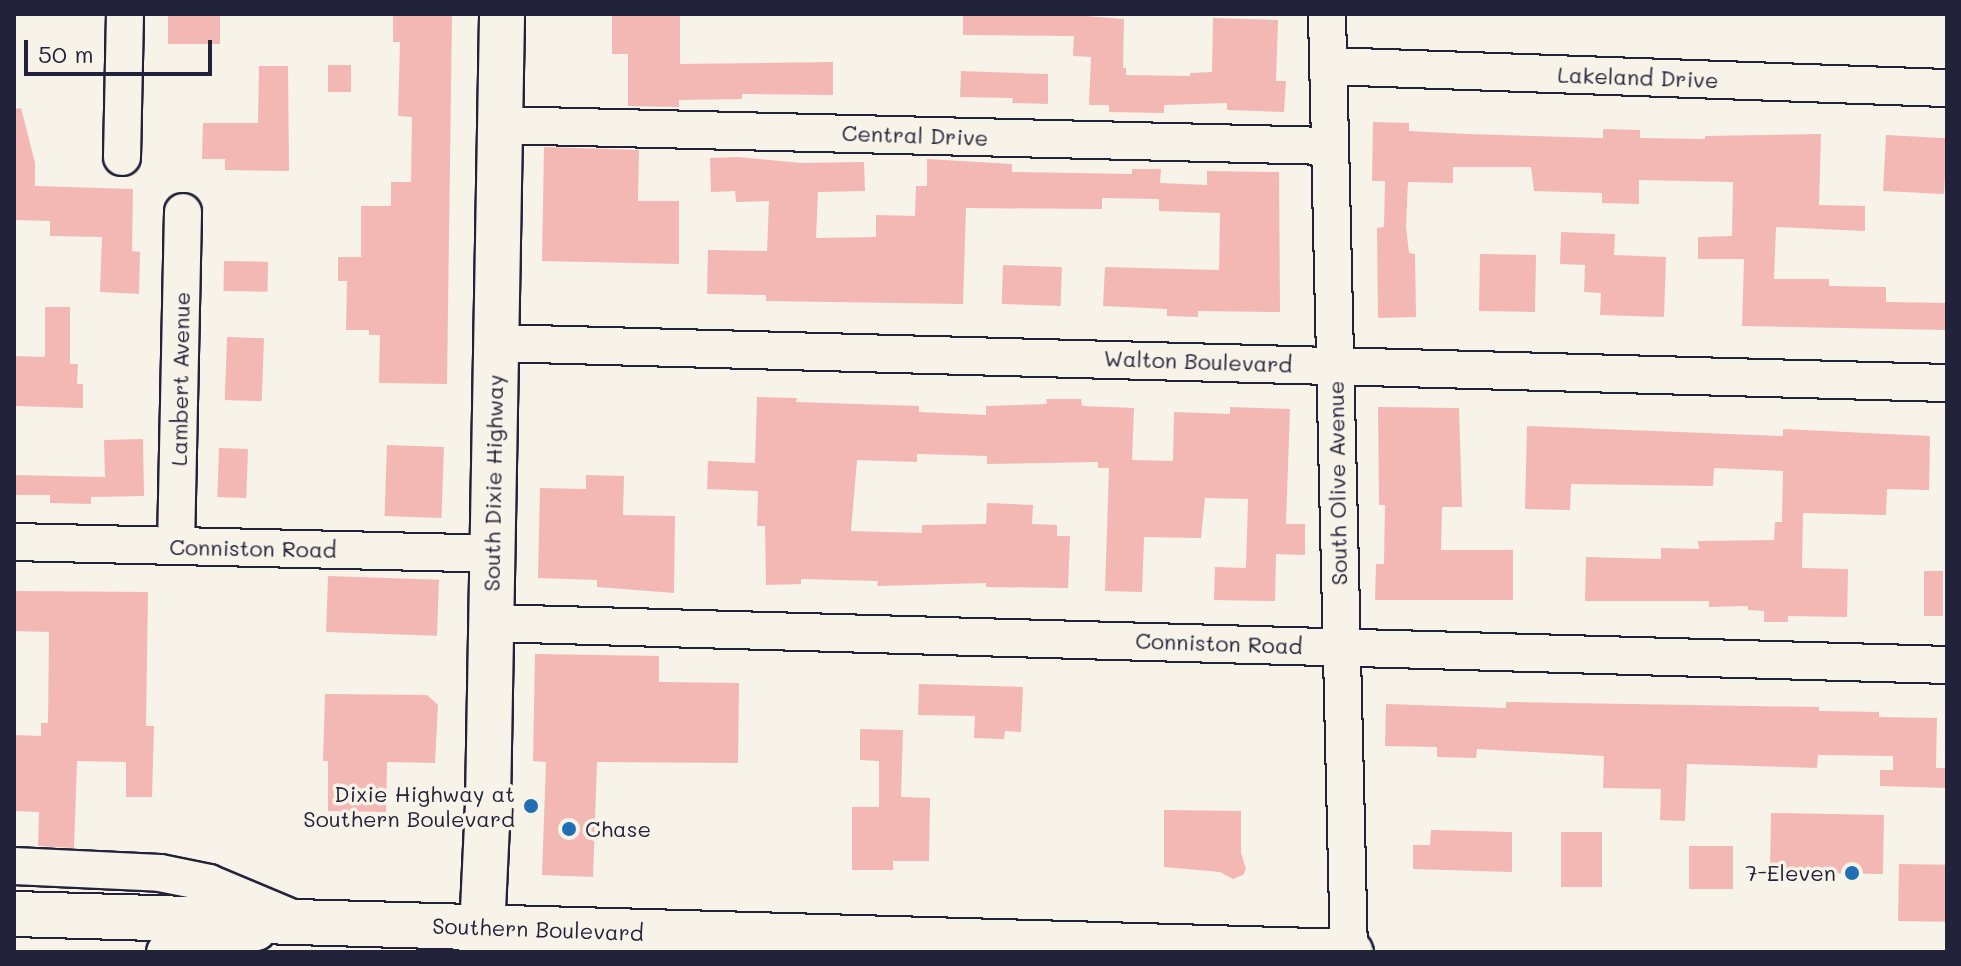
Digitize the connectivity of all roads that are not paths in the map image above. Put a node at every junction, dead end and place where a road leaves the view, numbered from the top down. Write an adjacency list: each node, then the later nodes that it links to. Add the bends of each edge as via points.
1 (125, 14): 8 (street)
2 (502, 14): 6 (main road, South Dixie Highway)
3 (1327, 14): 4 (street, South Olive Avenue)
4 (1328, 66): 5 (street, Lakeland Drive); 7 (street, South Olive Avenue)
5 (1947, 88)
6 (499, 125): 7 (street, Central Drive); 10 (main road, South Dixie Highway)
7 (1330, 146): 11 (street, South Olive Avenue)
8 (122, 157)
9 (183, 212): 14 (street, Lambert Avenue)
10 (496, 343): 11 (street, Walton Boulevard); 15 (main road, South Dixie Highway)
11 (1334, 365): 12 (street, Walton Boulevard); 17 (street, South Olive Avenue)
12 (1947, 383)
13 (14, 542): 14 (street, Conniston Road)
14 (176, 546): 15 (street, Conniston Road)
15 (491, 554): 16 (main road, South Dixie Highway)
16 (490, 623): 17 (street, Conniston Road); 22 (main road, South Dixie Highway)
17 (1341, 646): 18 (street, Conniston Road); 24 (street, South Olive Avenue)
18 (1947, 665)
19 (14, 866): 21 (street, via 160,873 209,883)
20 (14, 914): 21 (main road, Southern Boulevard)
21 (302, 922): 22 (main road, Southern Boulevard); 23 (street)
22 (482, 940): 24 (main road, Southern Boulevard)
23 (165, 952)
24 (1349, 952)

